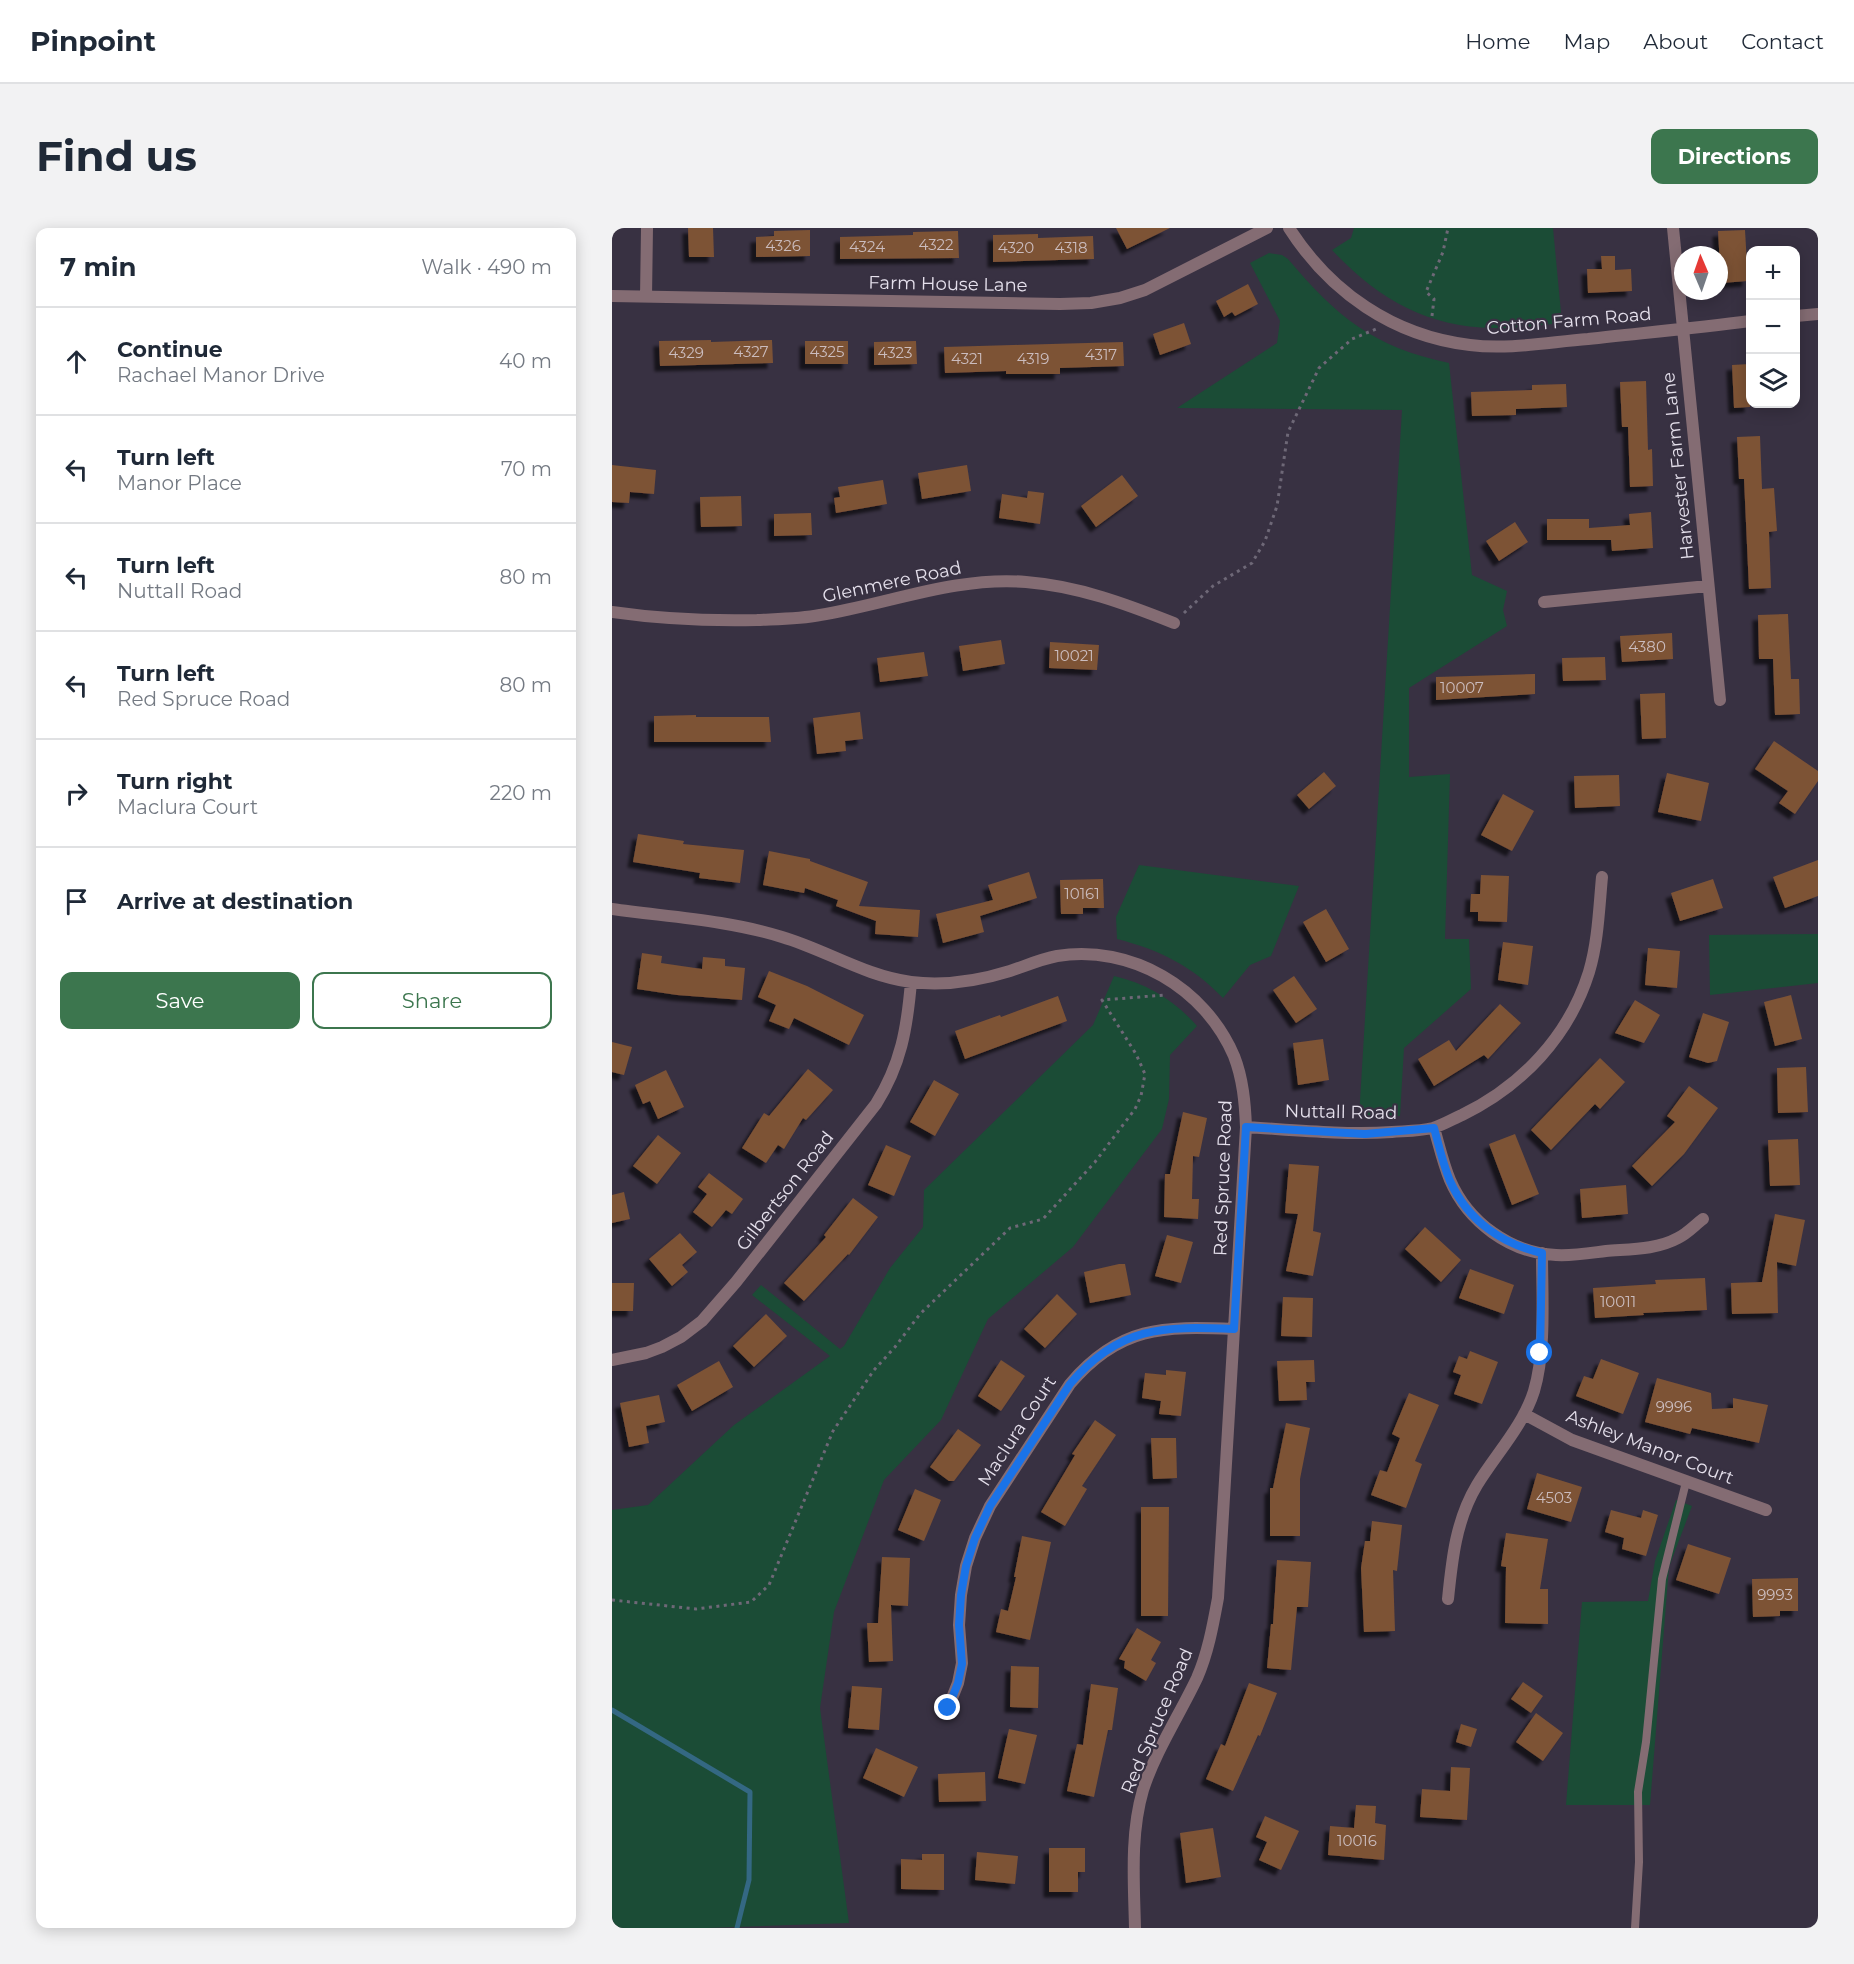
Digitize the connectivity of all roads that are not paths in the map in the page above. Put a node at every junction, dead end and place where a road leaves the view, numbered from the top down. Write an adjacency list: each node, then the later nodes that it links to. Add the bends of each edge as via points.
1 (647, 228): 6 (street)
2 (1267, 228): 6 (street, Farm House Lane, via 1145,290 1090,303)
3 (1289, 228): 10 (street, Cotton Farm Road, via 1323,272 1353,299 1391,323 1436,339 1470,346 1505,346)
4 (1673, 228): 10 (street, Harvester Farm Lane)
5 (612, 296): 6 (street, Farm House Lane)
6 (646, 297)
7 (1818, 314): 8 (street)
8 (1800, 316)
9 (1746, 321): 10 (street, Cotton Farm Road)
10 (1683, 329): 11 (street, Harvester Farm Lane)
11 (1708, 586): 12 (street); 15 (street, Harvester Farm Lane)
12 (1544, 602)
13 (612, 612): 14 (street, Glenmere Road, via 718,621 774,619 819,615 958,585 1024,582 1097,596)
14 (1174, 623)
15 (1720, 700)
16 (1602, 877): 20 (street, Nuttall Road, via 1590,969 1560,1034 1507,1089)
17 (612, 909): 18 (street, Red Spruce Road, via 747,927)
18 (911, 982): 19 (street, Red Spruce Road, via 979,979 1058,956 1093,955 1146,967 1188,993 1222,1033 1241,1079); 24 (street, Gilbertson Road, via 903,1047 885,1090 736,1282 702,1321 681,1337 646,1353)
19 (1246, 1127): 20 (street, Nuttall Road, via 1365,1134); 23 (street, Red Spruce Road)
20 (1434, 1128): 22 (street, via 1450,1182 1465,1206 1482,1225 1504,1240)
21 (1703, 1219): 22 (street, via 1679,1238 1651,1247 1565,1255)
22 (1542, 1253): 25 (street, via 1540,1353 1534,1390)
23 (1234, 1329): 29 (street, Maclura Court, via 1186,1327 1142,1334 1103,1352 1070,1384 990,1506 975,1538 961,1595 962,1664); 30 (street, Red Spruce Road, via 1215,1618 1197,1677 1143,1790 1136,1821)
24 (612, 1360)
25 (1524, 1414): 26 (street, Ashley Manor Court, via 1572,1440); 28 (street, via 1476,1486 1457,1530)
26 (1686, 1482): 27 (street, Ashley Manor Court); 31 (lane, via 1662,1579 1638,1792)
27 (1766, 1510)
28 (1448, 1599)
29 (948, 1708)
30 (1135, 1928)
31 (1635, 1928)

